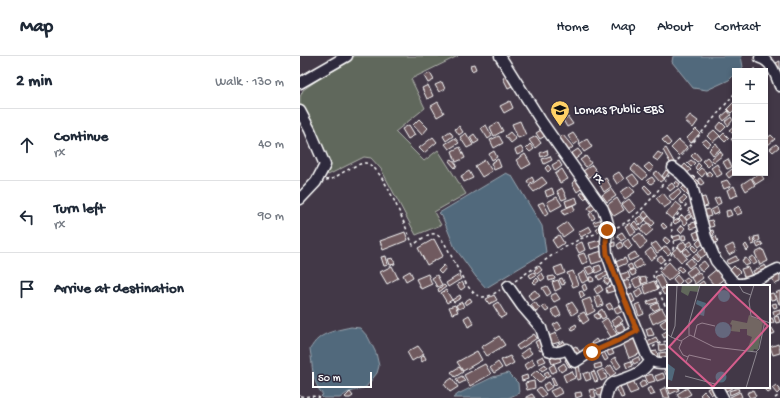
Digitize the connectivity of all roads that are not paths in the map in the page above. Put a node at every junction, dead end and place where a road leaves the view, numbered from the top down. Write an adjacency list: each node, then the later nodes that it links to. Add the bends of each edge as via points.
1 (347, 56): 4 (street)
2 (500, 56): 12 (street, rx, via 541,121 603,209 608,224 607,254)
3 (760, 58): 5 (street, via 774,70)
4 (300, 83)
5 (780, 86)
6 (300, 111): 8 (street, via 325,165 316,182)
7 (673, 168): 10 (street, via 692,186 706,237 716,261 734,283)
8 (300, 199)
9 (778, 269): 10 (street)
10 (749, 284)
11 (508, 286): 12 (street, via 541,328 548,350 560,353 567,349 575,362)
12 (637, 331): 13 (street, rx)
13 (650, 361): 14 (street); 16 (street, via 643,371 610,385)
14 (667, 363)
15 (718, 388): 17 (street)
16 (606, 398)
17 (723, 398)

